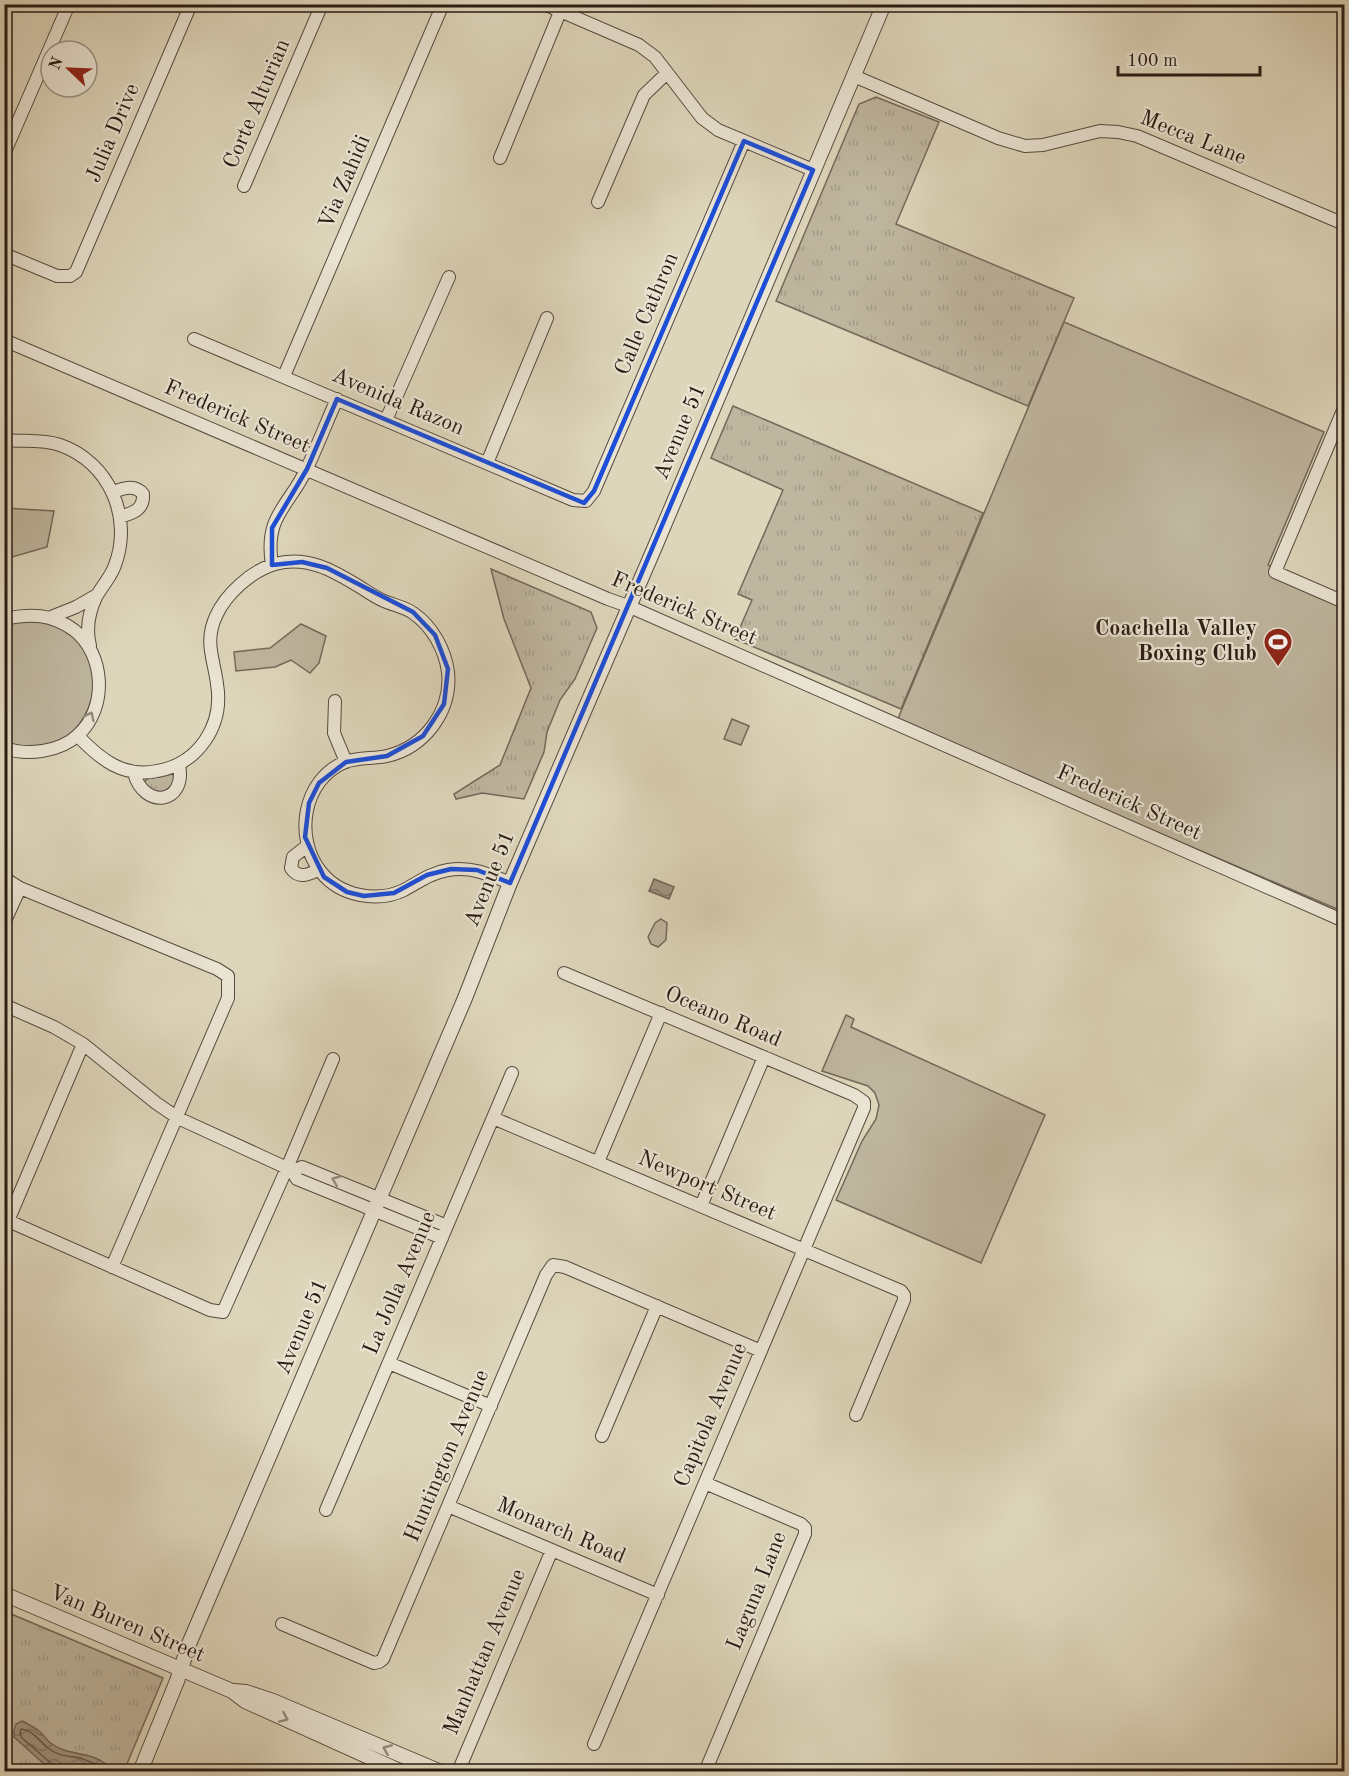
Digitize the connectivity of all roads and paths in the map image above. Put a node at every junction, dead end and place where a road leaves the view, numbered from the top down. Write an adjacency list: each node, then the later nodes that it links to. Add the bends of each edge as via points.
1 (69, 4): 11 (street)
2 (191, 4): 17 (street, Julia Drive, via 76,272 57,276)
3 (322, 4): 14 (street, Corte Alturian)
4 (443, 4): 22 (street, Via Zahidi)
5 (543, 4): 7 (street)
6 (884, 4): 9 (street, Avenue 51)
7 (560, 12): 8 (street, via 639,45); 12 (street)
8 (667, 72): 10 (street, via 702,118); 15 (street, via 644,95)
9 (854, 76): 13 (street, Avenue 51); 16 (street, Mecca Lane, via 1024,146 1100,131 1131,134)
10 (744, 141): 13 (street); 30 (street, Calle Cathron, via 599,480)
11 (4, 154)
12 (500, 158)
13 (813, 170): 35 (street, Avenue 51)
14 (244, 186)
15 (598, 202)
16 (1344, 224)
17 (4, 254)
18 (449, 277): 25 (street)
19 (547, 318): 27 (street)
20 (194, 339): 22 (street, Avenida Razon)
21 (4, 340): 28 (street, Frederick Street)
22 (284, 376): 23 (street, Avenida Razon)
23 (337, 399): 25 (street, Avenida Razon); 28 (street)
24 (1344, 408): 34 (street, via 1275,572)
25 (386, 420): 27 (street, Avenida Razon)
26 (4, 440): 29 (street, via 52,443 69,449 96,468)
27 (487, 463): 30 (street, Avenida Razon, via 573,500)
28 (307, 469): 32 (street, via 276,516 269,539); 35 (street, Frederick Street)
29 (113, 492): 31 (street); 31 (street, via 131,487 143,494 141,507)
30 (586, 501)
31 (120, 517): 33 (street, via 119,553 111,575)
32 (272, 565): 42 (street, via 302,562 339,574 375,597 413,612 429,628 441,649 448,669 447,692 432,727 401,751); 43 (street, via 247,579 215,616 210,657 218,685 217,714 201,746)
33 (97, 595): 36 (street); 38 (street, via 88,630)
34 (1344, 602)
35 (628, 606): 48 (street, Avenue 51); 50 (street, Frederick Street)
36 (51, 617): 37 (street, via 28,614); 38 (street)
37 (4, 618)
38 (90, 646): 40 (street, one-way to 38, via 93,711 99,683 99,670)
39 (335, 701): 42 (street, via 334,733)
40 (78, 736): 41 (street, via 57,748 40,751); 44 (street, via 102,760)
41 (4, 748)
42 (346, 762): 45 (street, via 325,776 313,792 306,815)
43 (179, 765): 44 (street); 44 (street, via 180,784 163,797 144,792)
44 (134, 773)
45 (307, 846): 46 (street); 46 (street, via 293,857 291,868 302,875)
46 (318, 870): 48 (street, via 340,889 364,896 394,893 428,875 451,869 477,870)
47 (4, 878): 49 (street)
48 (510, 883): 64 (street, Avenue 51)
49 (20, 888): 51 (street); 60 (street, via 228,976 228,998)
50 (1344, 921)
51 (4, 923)
52 (564, 973): 54 (street, Oceano Road)
53 (4, 1005): 55 (street)
54 (661, 1013): 56 (street, Oceano Road); 62 (street)
55 (83, 1044): 60 (street); 66 (street)
56 (764, 1057): 59 (street, Oceano Road); 65 (street)
57 (333, 1059): 63 (street)
58 (512, 1073): 61 (street, La Jolla Avenue)
59 (864, 1102): 69 (street, Capitola Avenue)
60 (178, 1118): 63 (street); 70 (street)
61 (493, 1118): 62 (street, Newport Street); 67 (street, La Jolla Avenue)
62 (598, 1162): 65 (street, Newport Street)
63 (289, 1169): 64 (street, via 297,1179); 70 (street, via 223,1312 210,1310)
64 (377, 1204): 67 (street); 68 (street); 84 (street, Avenue 51)
65 (701, 1206): 69 (street, Newport Street)
66 (6, 1220): 70 (street)
67 (447, 1226): 68 (street, La Jolla Avenue)
68 (442, 1238): 73 (street, La Jolla Avenue)
69 (804, 1250): 72 (street, Capitola Avenue); 75 (street, Newport Street, via 904,1295)
70 (112, 1267)
71 (657, 1306): 72 (street); 74 (street, Huntington Avenue, via 554,1265 546,1275); 76 (street)
72 (761, 1351): 77 (street, Capitola Avenue)
73 (389, 1363): 74 (street); 79 (street, La Jolla Avenue)
74 (491, 1406): 78 (street, Huntington Avenue)
75 (856, 1415)
76 (602, 1436)
77 (705, 1483): 82 (street, Capitola Avenue); 91 (street, Laguna Lane, via 801,1524 805,1534)
78 (448, 1506): 80 (street, Monarch Road); 83 (street, Huntington Avenue, via 379,1662)
79 (327, 1510)
80 (552, 1550): 82 (street, Monarch Road); 90 (street, Manhattan Avenue)
81 (4, 1594): 84 (street, Van Buren Street)
82 (658, 1595): 86 (street, Capitola Avenue)
83 (282, 1624)
84 (181, 1670): 85 (street, Van Buren Street); 87 (street, Avenue 51)
85 (232, 1691): 88 (street, Van Buren Street, one-way to 88, via 245,1701); 89 (street, Van Buren Street, one-way to 85, via 273,1701)
86 (594, 1744)
87 (140, 1772)
88 (402, 1772)
89 (441, 1772)
90 (458, 1772)
91 (705, 1772)

